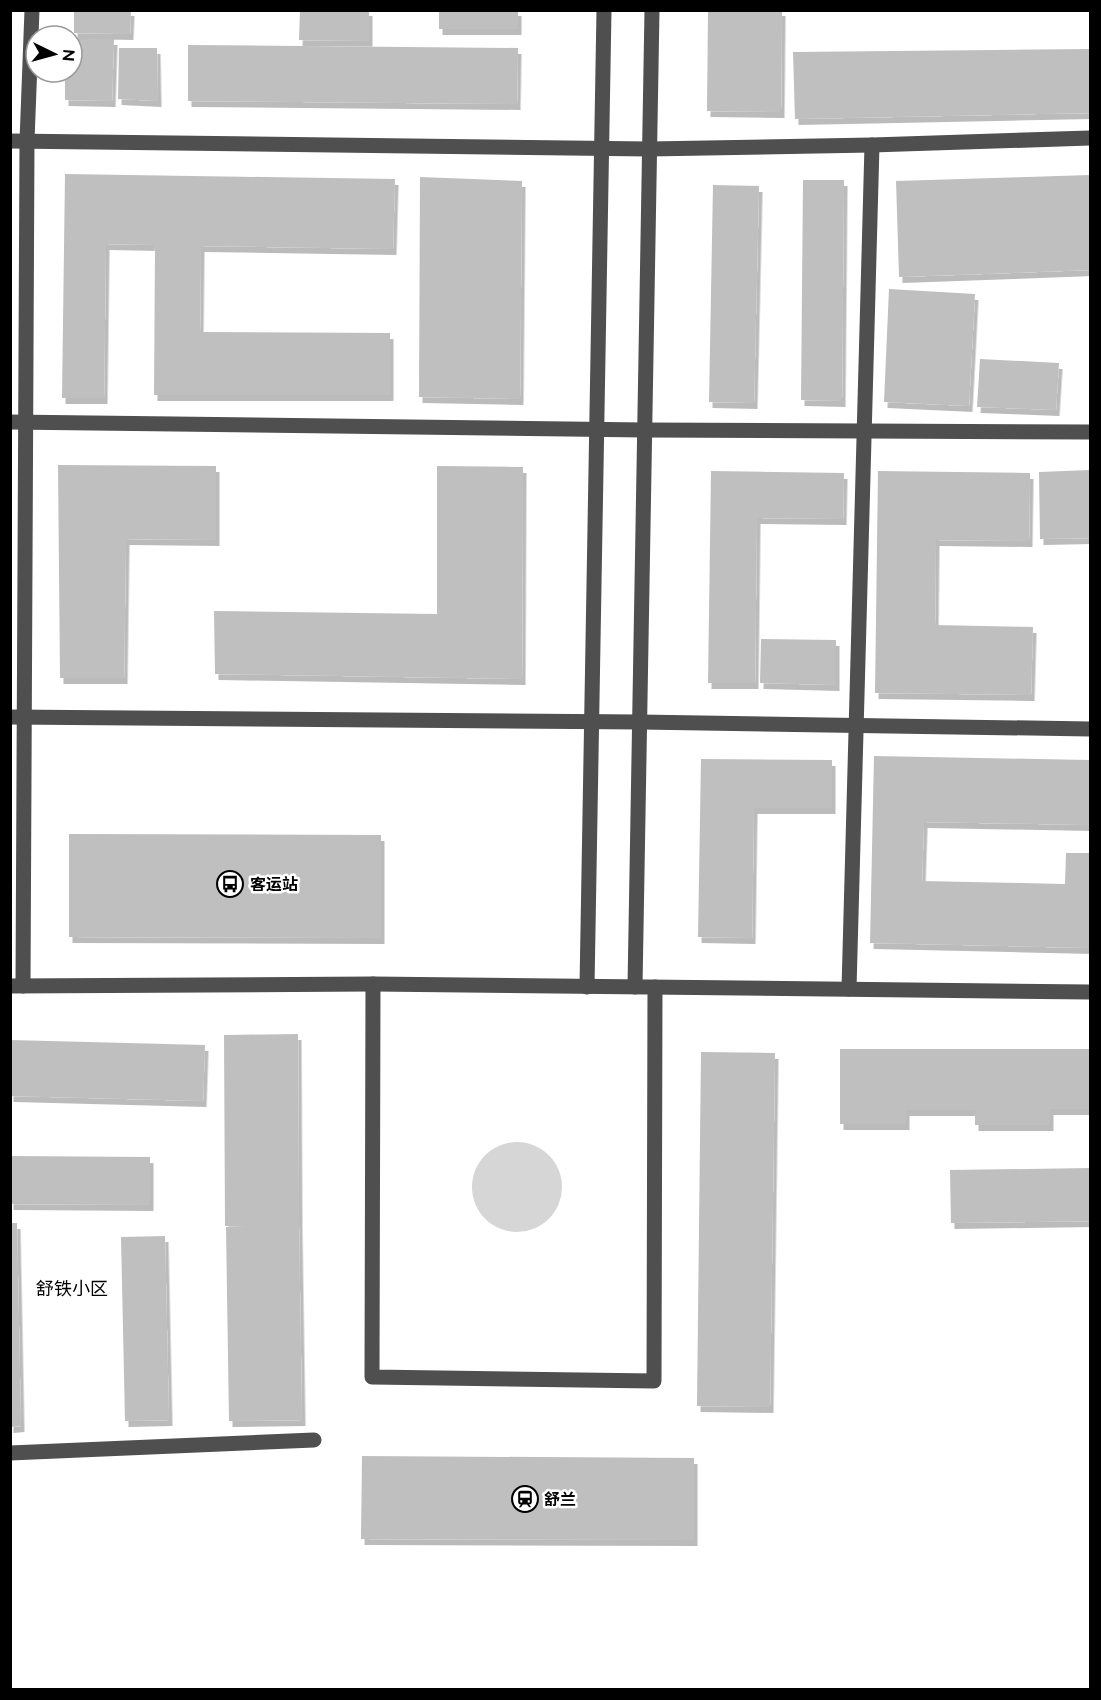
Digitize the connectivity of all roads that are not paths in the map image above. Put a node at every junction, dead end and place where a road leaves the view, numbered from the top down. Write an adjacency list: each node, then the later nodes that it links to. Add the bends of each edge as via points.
1 (32, 10): 6 (street)
2 (604, 10): 8 (street)
3 (652, 10): 9 (street)
4 (1090, 138): 7 (street)
5 (10, 141): 6 (street)
6 (27, 141): 8 (street); 10 (street)
7 (872, 145): 9 (street); 13 (street)
8 (601, 148): 9 (street); 11 (street)
9 (649, 149): 12 (street)
10 (18, 422): 11 (street); 15 (street)
11 (596, 429): 12 (street); 16 (street)
12 (645, 430): 13 (street); 17 (street)
13 (864, 431): 14 (street); 18 (street)
14 (1090, 432)
15 (17, 717): 16 (street); 21 (street)
16 (591, 722): 17 (street); 22 (street)
17 (640, 722): 18 (street); 23 (street)
18 (856, 725): 19 (street); 25 (street)
19 (1090, 729)
20 (373, 984): 21 (street); 22 (street); 24 (street, via 372,1377 654,1381)
21 (17, 986)
22 (587, 987): 23 (street)
23 (635, 987): 24 (street)
24 (656, 987): 25 (street)
25 (849, 989): 26 (street)
26 (1090, 992)
27 (314, 1440): 28 (street)
28 (10, 1453)

